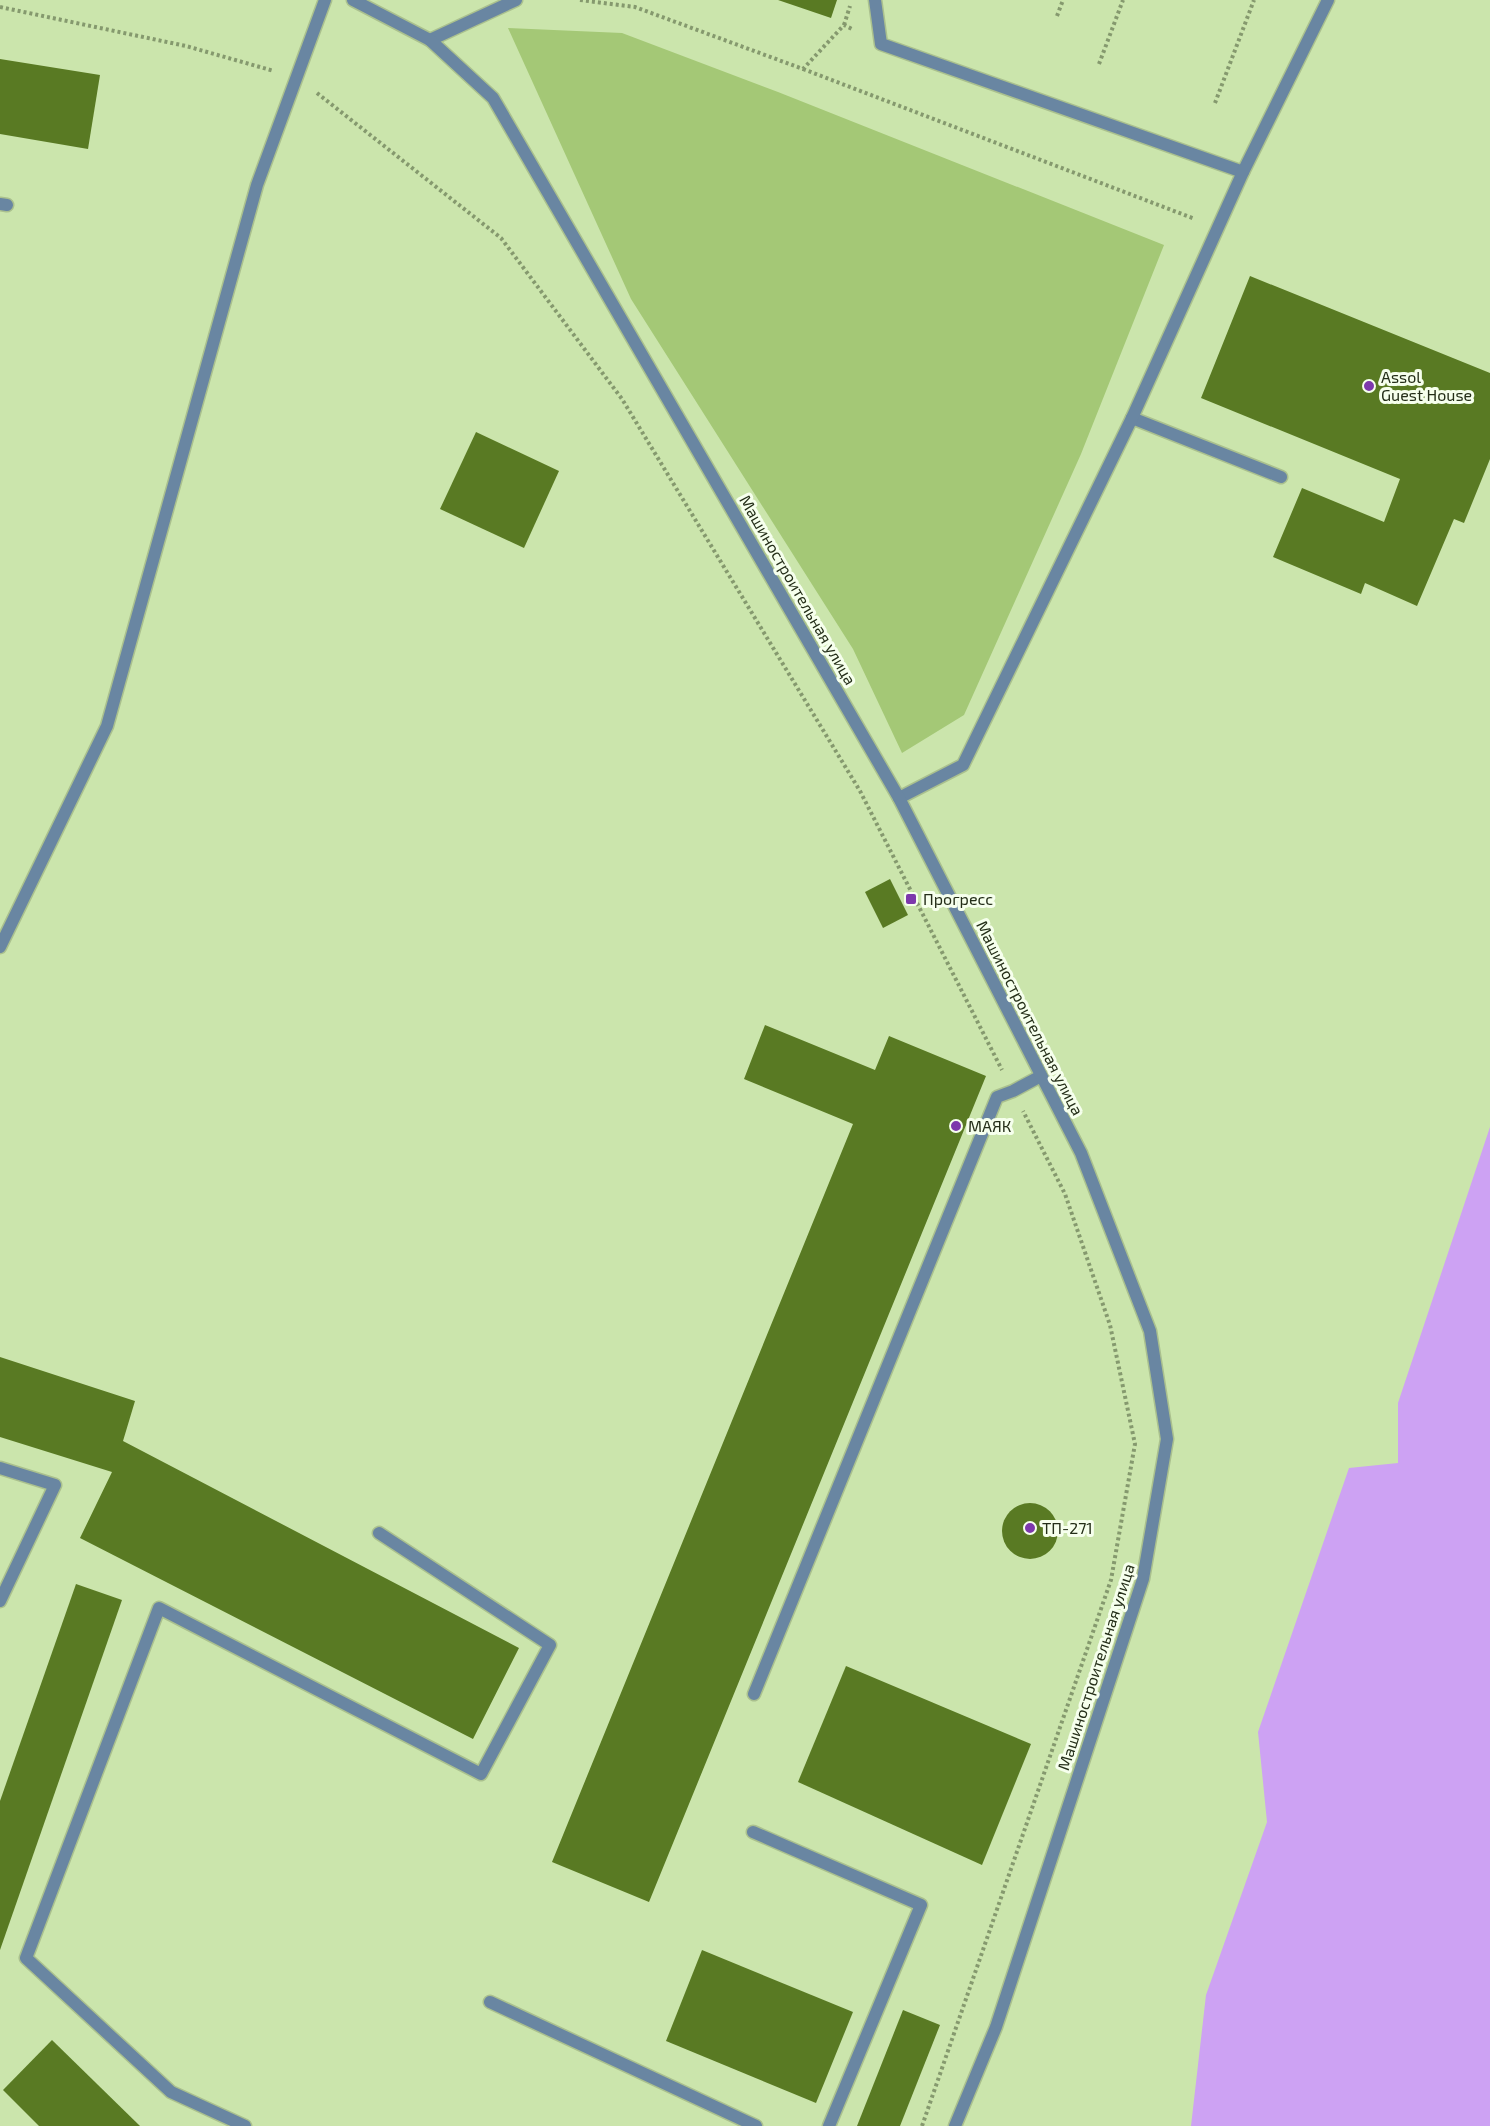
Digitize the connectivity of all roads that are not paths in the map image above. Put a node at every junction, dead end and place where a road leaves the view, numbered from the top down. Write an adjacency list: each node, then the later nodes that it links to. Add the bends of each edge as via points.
1 (325, 0): 11 (street, via 257,184 107,726)
2 (353, 0): 6 (street, Машиностроительная улица)
3 (516, 0): 6 (street)
4 (874, 0): 7 (street, via 881,44)
5 (1328, 0): 7 (street)
6 (430, 40): 10 (street, Машиностроительная улица, via 493,98)
7 (1243, 172): 8 (street)
8 (1132, 418): 9 (street); 10 (street, via 963,765)
9 (1281, 477)
10 (899, 798): 12 (street, Машиностроительная улица)
11 (0, 947)
12 (1041, 1076): 16 (street, via 997,1097); 22 (street, Машиностроительная улица, via 1081,1153 1150,1331 1167,1439 1143,1579 996,2027)
13 (0, 1468): 15 (street, via 56,1485)
14 (379, 1533): 19 (street, via 550,1645 480,1774 159,1608 26,1958 171,2092)
15 (0, 1601)
16 (754, 1694)
17 (753, 1832): 21 (street, via 921,1905)
18 (490, 2002): 20 (street)
19 (245, 2126)
20 (756, 2126)
21 (829, 2126)
22 (956, 2126)

